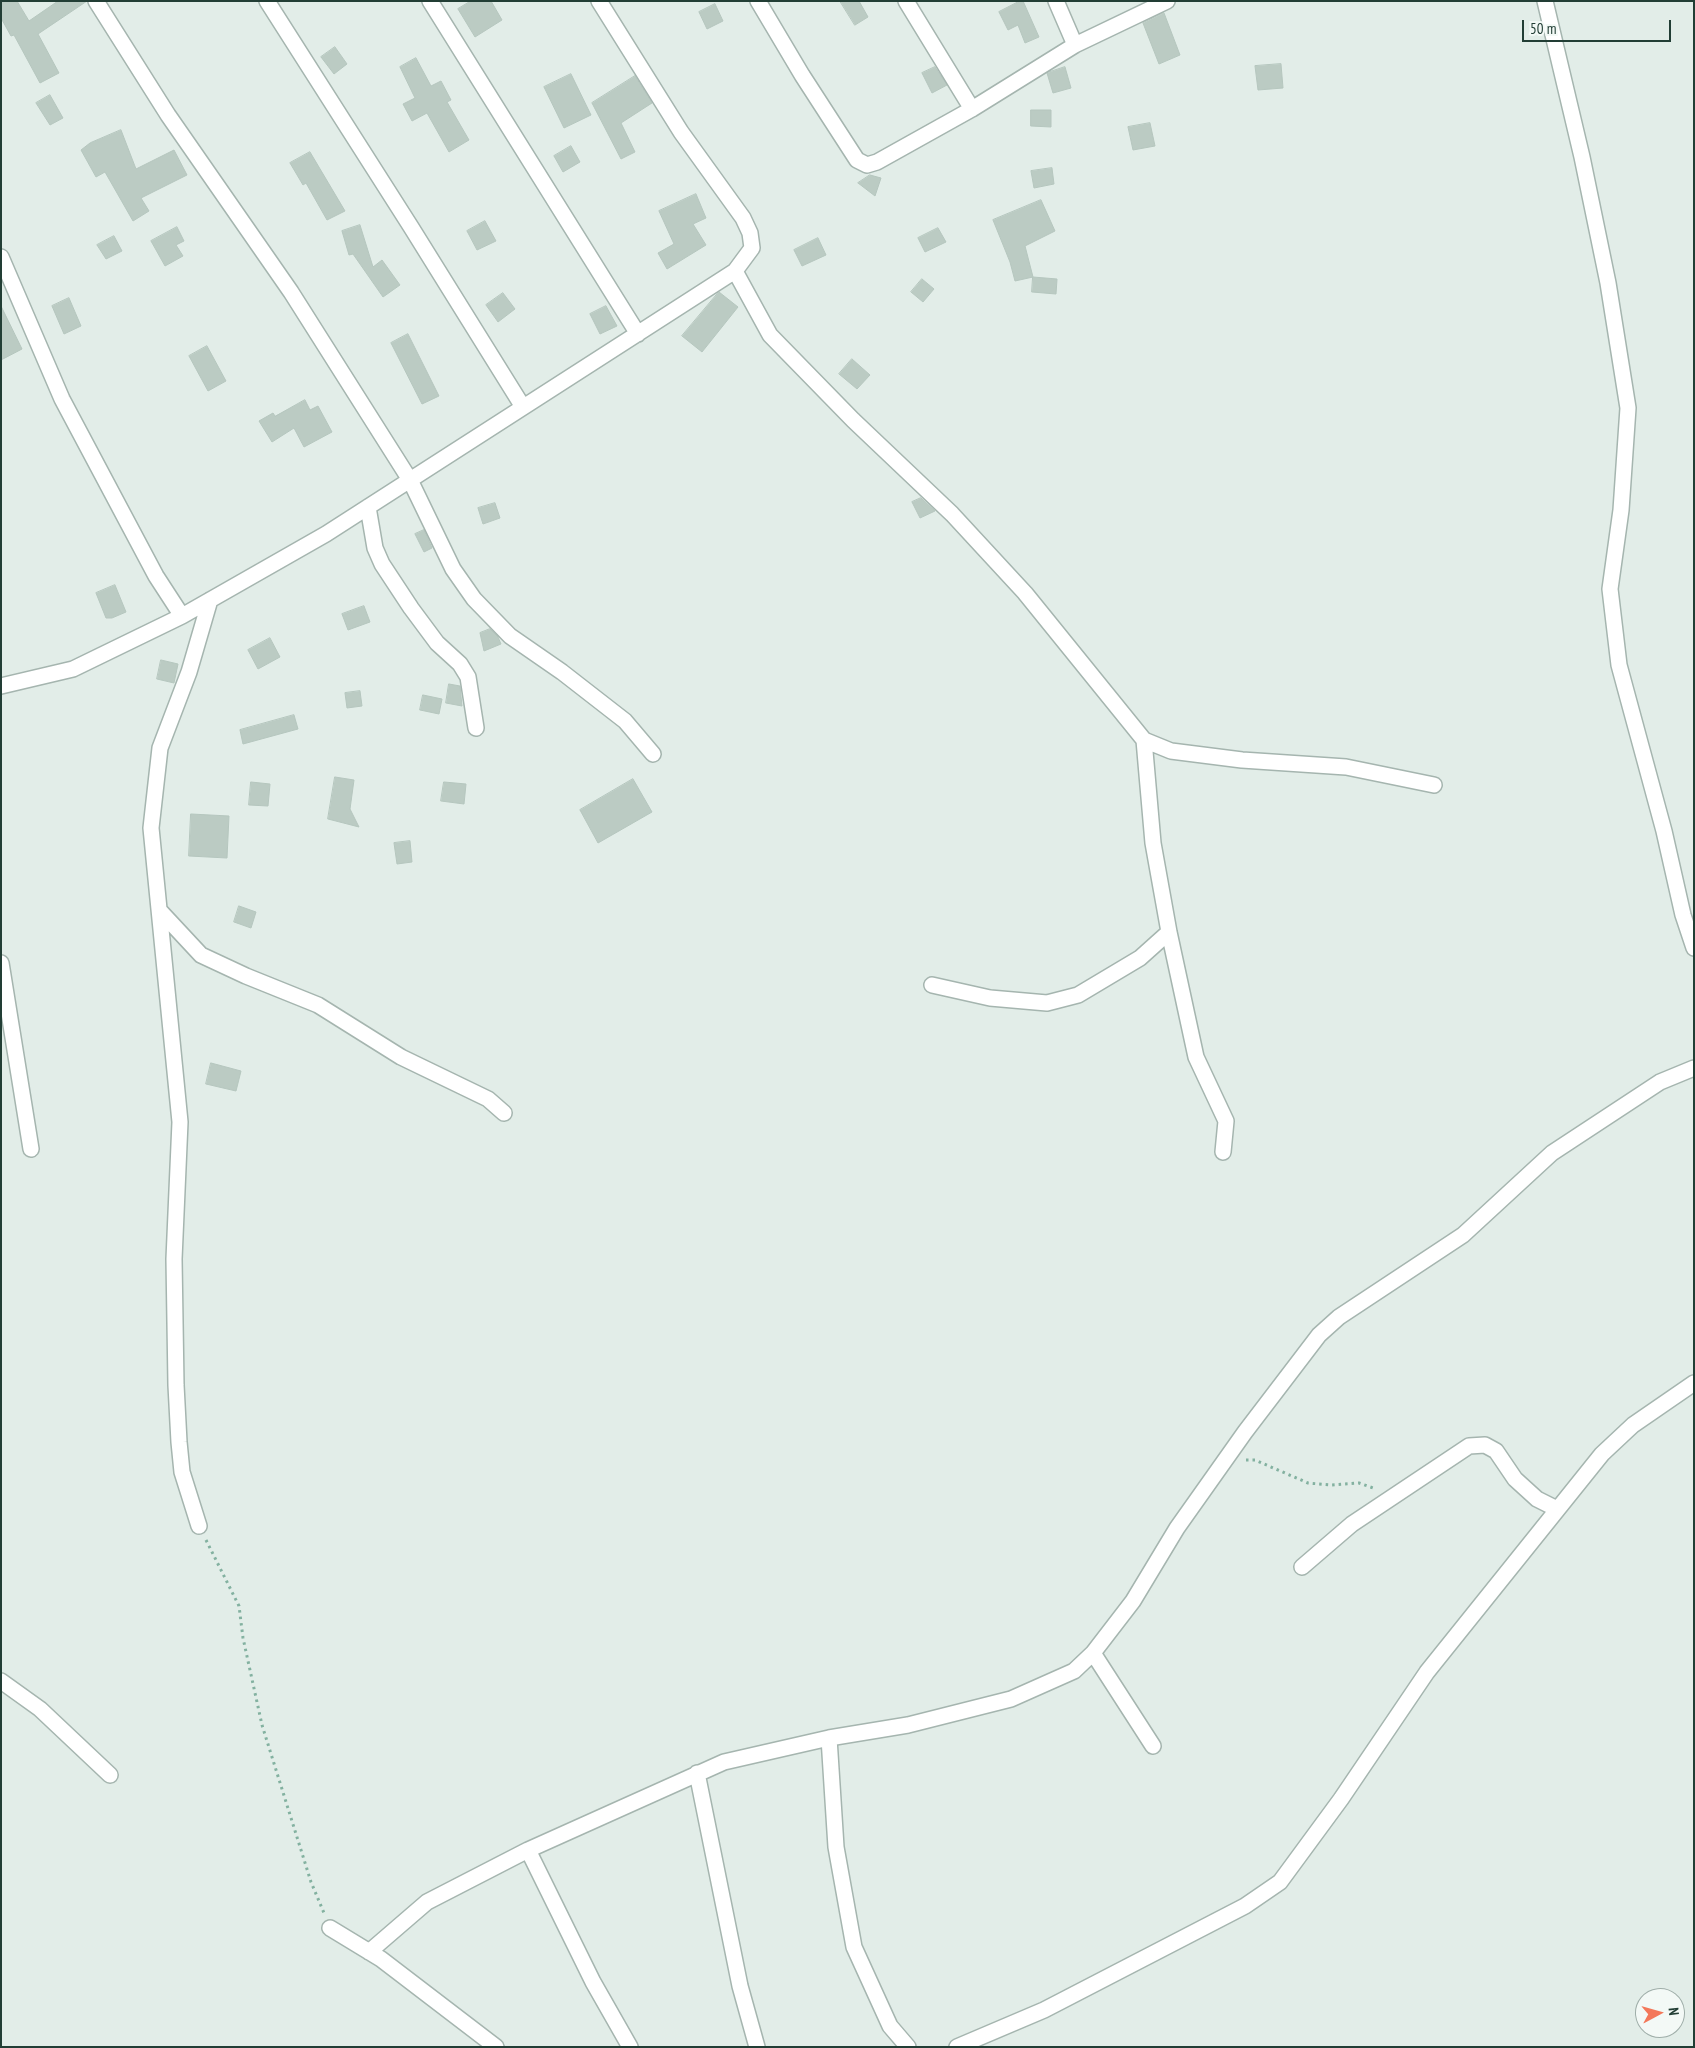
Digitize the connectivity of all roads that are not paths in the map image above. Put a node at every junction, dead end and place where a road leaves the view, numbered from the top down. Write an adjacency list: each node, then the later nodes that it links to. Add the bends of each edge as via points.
1 (96, 1): 16 (street, via 168,116 291,292)
2 (267, 1): 15 (street)
3 (430, 1): 14 (street)
4 (599, 1): 13 (street, via 681,132 743,218 752,248)
5 (758, 1): 11 (street, via 857,160 867,165 877,162)
6 (906, 1): 11 (street)
7 (1056, 1): 10 (street)
8 (1167, 1): 10 (street)
9 (1545, 1): 27 (street, via 1608,283 1628,408 1621,510 1610,589 1619,665)
10 (1076, 45): 11 (street)
11 (972, 109)
12 (1, 257): 19 (street, via 62,399 156,576)
13 (735, 271): 14 (street); 22 (street, via 770,335 966,528 1026,593)
14 (638, 334): 15 (street)
15 (523, 407): 16 (street)
16 (410, 480): 17 (street); 23 (street, via 453,569 474,599 510,636 626,721)
17 (368, 507): 18 (street); 21 (street, via 375,548 382,564 411,608 468,677)
18 (210, 600): 19 (street); 25 (street, via 160,748 152,828)
19 (182, 616): 20 (street, via 73,668)
20 (1, 686)
21 (476, 728)
22 (1144, 740): 24 (street, via 1171,751 1242,760 1346,766); 26 (street, via 1153,843)
23 (653, 754)
24 (1434, 785)
25 (160, 911): 31 (street, via 202,955 318,1005 401,1057 488,1099); 36 (street, via 180,1122 174,1259 179,1442 182,1472)
26 (1169, 932): 29 (street, via 1140,958 1078,995 1047,1003 990,998); 33 (street, via 1196,1058 1226,1121)
27 (1694, 948)
28 (1, 963): 32 (street)
29 (932, 985)
30 (1694, 1068): 38 (street, via 1660,1082 1552,1153 1464,1235 1339,1317 1319,1335 1225,1460 1177,1528 1133,1601)
31 (504, 1114)
32 (31, 1149)
33 (1224, 1152)
34 (1694, 1382): 35 (street, via 1633,1425 1602,1454)
35 (1557, 1509): 37 (street, via 1537,1499 1515,1479 1496,1451 1486,1445 1469,1446 1352,1524); 51 (street, via 1427,1672 1280,1882 1245,1906 1044,2010)
36 (199, 1526)
37 (1302, 1567)
38 (1093, 1653): 40 (street, via 1074,1671 1012,1699 908,1725); 41 (street)
39 (1, 1681): 43 (street, via 40,1709)
40 (829, 1738): 42 (street, via 724,1762); 50 (street, via 836,1847 854,1947 890,2026)
41 (1153, 1746)
42 (697, 1773): 44 (street); 49 (street, via 740,1986)
43 (110, 1775)
44 (528, 1850): 46 (street, via 427,1902); 48 (street, via 593,1982)
45 (330, 1928): 46 (street)
46 (369, 1952): 47 (street)
47 (496, 2047)
48 (630, 2047)
49 (756, 2047)
50 (908, 2047)
51 (957, 2047)

